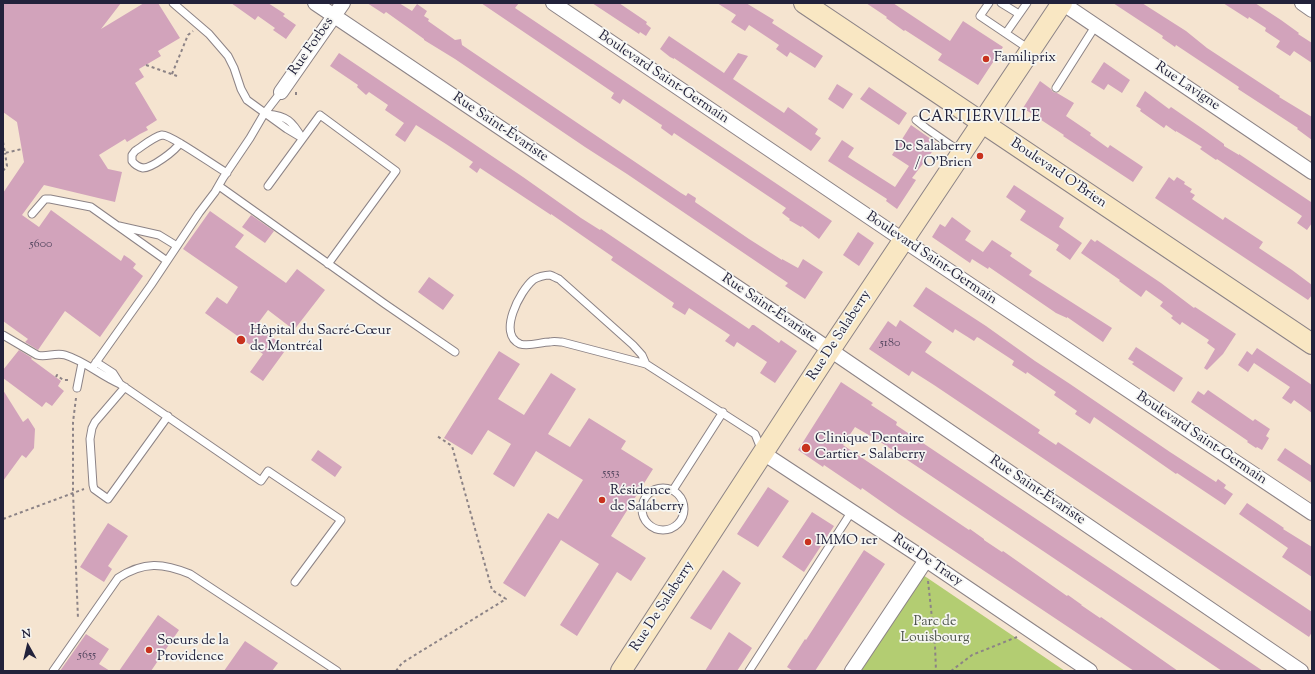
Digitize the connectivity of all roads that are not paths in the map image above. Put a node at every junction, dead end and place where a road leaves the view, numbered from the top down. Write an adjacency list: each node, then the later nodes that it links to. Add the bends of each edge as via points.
1 (173, 3): 19 (lane, via 219,45 231,62 247,100)
2 (315, 3): 13 (street, Rue Saint-Évariste)
3 (344, 3): 13 (street, Rue Forbes)
4 (553, 3): 31 (street, Boulevard Saint-Germain)
5 (804, 3): 21 (main road, Boulevard O'Brien)
6 (989, 3): 15 (lane, via 980,16)
7 (1002, 3): 12 (lane)
8 (1027, 3): 12 (lane)
9 (1062, 3): 14 (street, Rue Lavigne); 16 (main road, Rue De Salaberry)
10 (1302, 3): 11 (street)
11 (1312, 10)
12 (1019, 14): 15 (lane)
13 (334, 16): 18 (street, Rue Forbes); 37 (street, Rue Saint-Évariste)
14 (1096, 25): 17 (lane); 25 (street, Rue Lavigne)
15 (1006, 33): 16 (lane)
16 (1031, 50): 21 (main road, Rue De Salaberry)
17 (1056, 88)
18 (281, 92): 19 (lane)
19 (264, 114): 22 (lane, via 280,115 294,125); 26 (lane)
20 (916, 120): 24 (lane)
21 (982, 123): 24 (main road, Rue De Salaberry); 36 (main road, Boulevard O'Brien)
22 (302, 138): 28 (lane); 34 (lane, via 320,115 396,171)
23 (180, 143): 23 (lane, via 162,135 135,151 132,161 138,166 147,167 174,151); 26 (lane)
24 (962, 153): 31 (main road, Rue De Salaberry)
25 (1312, 172)
26 (227, 173): 27 (lane)
27 (219, 186): 32 (lane); 34 (lane)
28 (268, 186)
29 (32, 214): 30 (lane, via 45,199 50,199 91,207)
30 (117, 226): 32 (lane, via 159,235); 33 (lane)
31 (903, 240): 37 (main road, Rue De Salaberry); 50 (street, Boulevard Saint-Germain)
32 (177, 246): 33 (lane)
33 (167, 261): 39 (lane)
34 (328, 264): 38 (lane)
35 (3, 335): 40 (lane, via 37,355 63,354)
36 (1312, 344)
37 (830, 350): 47 (main road, Rue De Salaberry); 59 (street, Rue Saint-Évariste)
38 (456, 352)
39 (96, 362): 42 (lane); 43 (lane, via 113,373)
40 (82, 363): 42 (lane); 44 (lane)
41 (646, 364): 41 (lane, via 633,345 558,279 550,275 533,280 519,299 509,327 510,335 520,344 562,342); 45 (lane)
42 (92, 368): 43 (lane)
43 (123, 386): 46 (lane); 46 (lane, via 95,422 90,436 94,489 108,499)
44 (77, 388)
45 (723, 412): 47 (lane, via 755,434); 48 (lane)
46 (168, 416): 52 (lane, via 261,481 268,471 341,520)
47 (763, 453): 49 (street, Rue De Tracy); 55 (main road, Rue De Salaberry)
48 (673, 490): 48 (lane, via 659,488 647,495 642,508 646,522 664,530 677,524 684,513 684,506)
49 (852, 511): 51 (street, Rue De Tracy); 56 (lane)
50 (1312, 513)
51 (926, 560): 57 (street); 58 (street, Rue De Tracy)
52 (295, 582)
53 (53, 671): 54 (lane, via 118,578 145,565 174,567 190,574)
54 (337, 671)
55 (621, 671)
56 (749, 671)
57 (852, 671)
58 (1090, 671)
59 (1301, 671)

